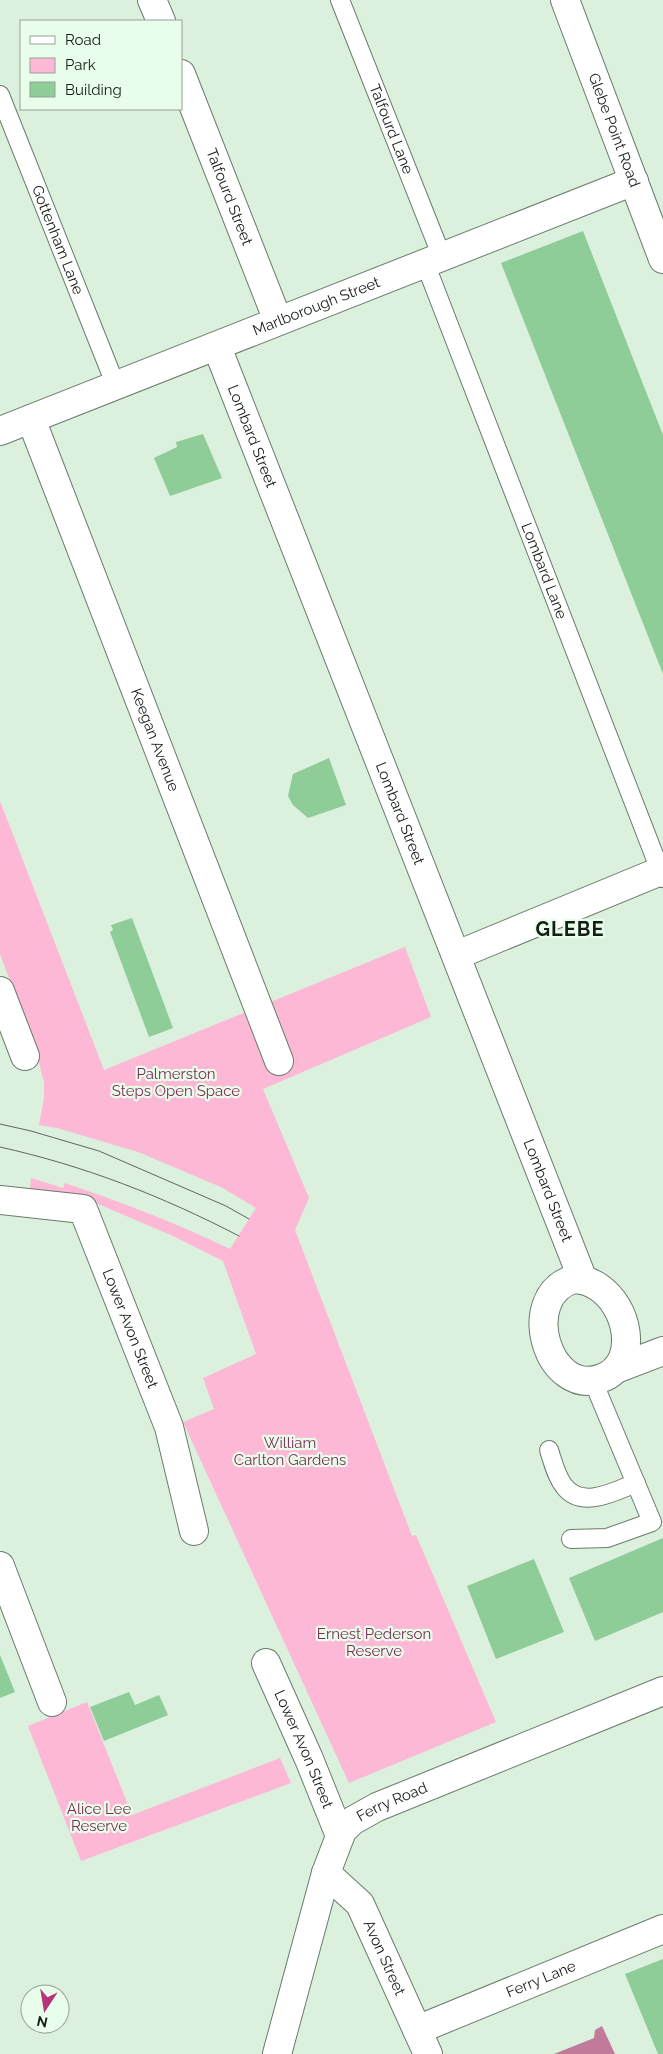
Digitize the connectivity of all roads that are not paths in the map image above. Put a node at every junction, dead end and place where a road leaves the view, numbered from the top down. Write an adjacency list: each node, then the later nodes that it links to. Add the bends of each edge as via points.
1 (152, 0): 4 (street)
2 (340, 0): 9 (lane, Talfourd Lane)
3 (565, 0): 7 (street, Glebe Point Road)
4 (161, 20)
5 (182, 77): 10 (street, Talfourd Street)
6 (0, 95): 12 (lane, Gottenham Lane)
7 (634, 181): 8 (street, Glebe Point Road); 9 (street, Marlborough Street)
8 (663, 259)
9 (433, 260): 10 (street, Marlborough Street); 15 (lane, Lombard Lane)
10 (278, 321): 11 (street, Marlborough Street)
11 (217, 347): 12 (street, Marlborough Street); 16 (street, Lombard Street)
12 (116, 386): 13 (street, Marlborough Street)
13 (31, 419): 14 (street, Marlborough Street); 19 (street, Keegan Avenue)
14 (0, 431)
15 (662, 873): 16 (street)
16 (457, 955): 21 (street, Lombard Street)
17 (0, 991): 18 (street)
18 (13, 1054)
19 (279, 1061)
20 (0, 1200): 26 (street, Lower Avon Street, via 83,1209 169,1427)
21 (584, 1280): 23 (street, via 605,1291 624,1323 624,1353); 23 (street, via 568,1281 554,1292 547,1305 544,1330 548,1348 563,1370 575,1379)
22 (663, 1350): 23 (street)
23 (605, 1375): 25 (lane)
24 (549, 1450): 25 (lane, via 563,1484 576,1495 597,1497)
25 (636, 1483): 27 (lane, via 652,1522 607,1538)
26 (194, 1531)
27 (571, 1539)
28 (0, 1566): 31 (street)
29 (266, 1663): 32 (street, Lower Avon Street)
30 (663, 1691): 32 (street, Ferry Road, via 377,1808 347,1825)
31 (52, 1702)
32 (340, 1836): 33 (street, Ferry Road)
33 (326, 1872): 35 (street, Avon Street, via 360,1904); 36 (street, Ferry Road)
34 (663, 1929): 35 (street, Ferry Lane)
35 (423, 2042)
36 (277, 2054)

